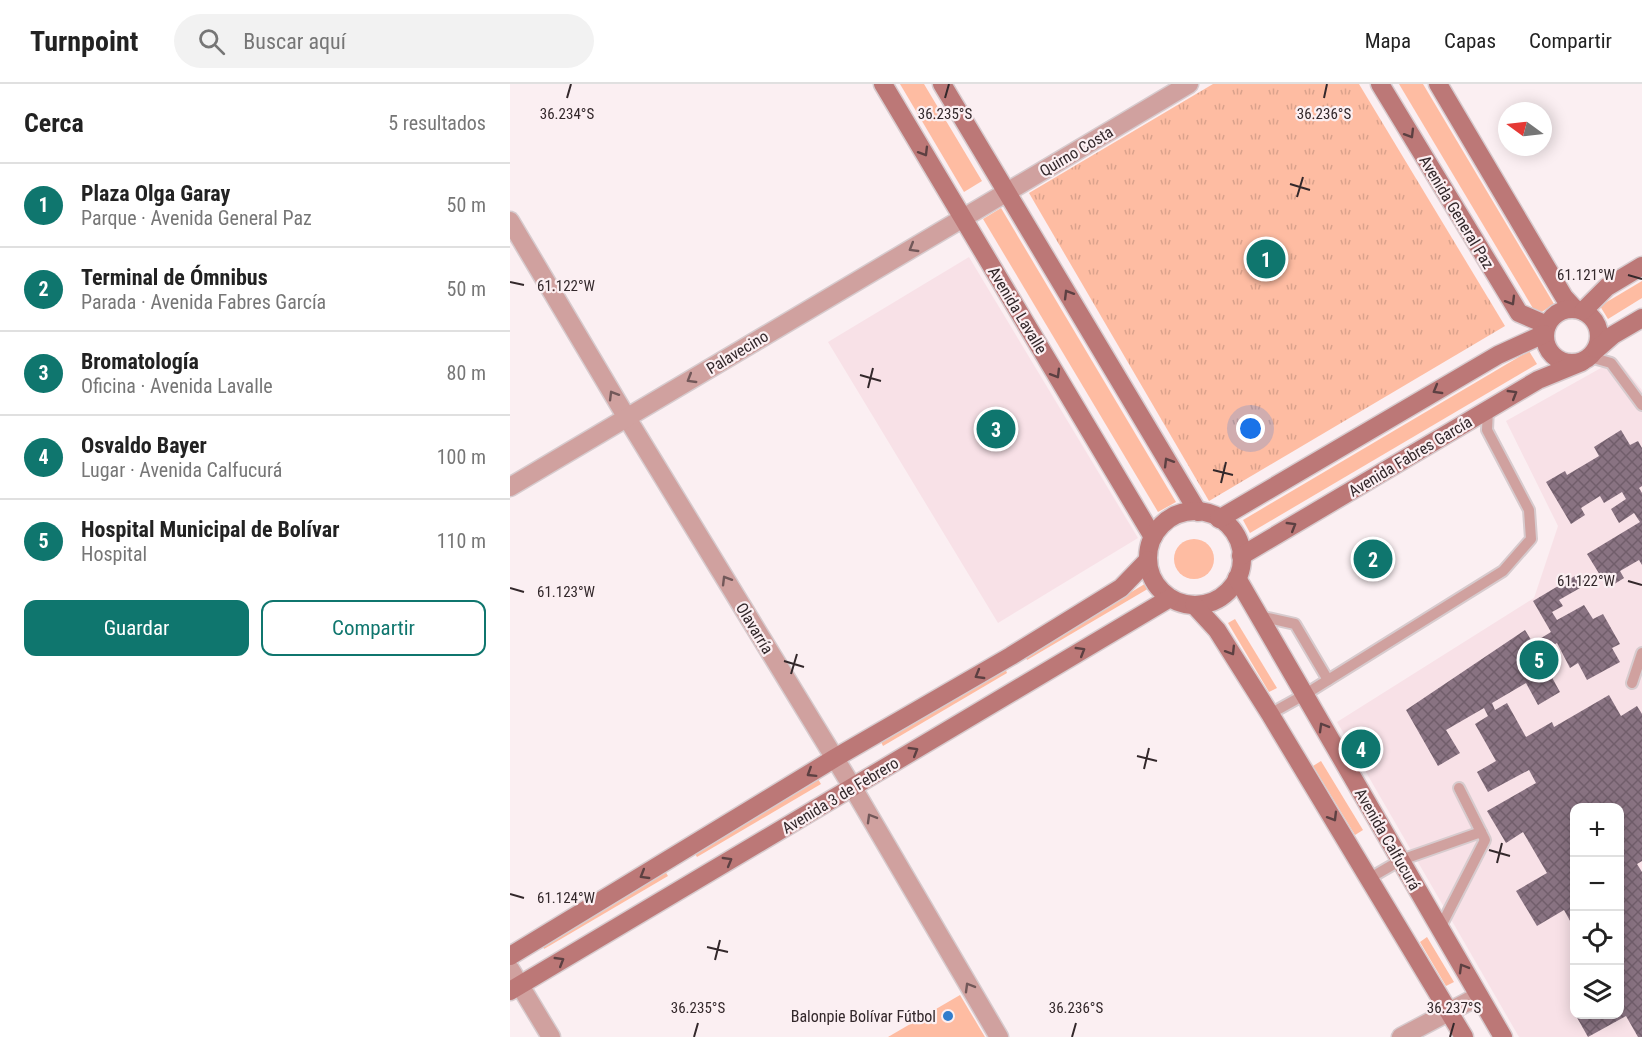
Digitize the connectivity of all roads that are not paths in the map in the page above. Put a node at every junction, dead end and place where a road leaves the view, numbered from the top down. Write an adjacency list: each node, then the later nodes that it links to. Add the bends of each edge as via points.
1 (883, 84): 7 (street, Avenida Lavalle, one-way to 7)
2 (942, 84): 6 (street)
3 (1189, 84): 6 (street, Quirno Costa)
4 (1380, 84): 12 (street, Avenida General Paz, one-way to 12, via 1519,313)
5 (1438, 84): 10 (street, via 1564,297)
6 (1006, 192): 7 (street, Quirno Costa); 18 (street, one-way to 6)
7 (963, 218): 16 (street, Palavecino, one-way to 16); 20 (street, Avenida Lavalle, one-way to 20)
8 (510, 221): 16 (street, Olavarría, one-way to 8)
9 (1642, 266): 10 (street)
10 (1579, 310): 12 (street, via 1558,312); 13 (street, via 1595,320 1600,335)
11 (1642, 318): 13 (street, Avenida Fabres García, via 1613,335)
12 (1546, 330): 13 (street, via 1549,352 1563,363); 19 (street, one-way to 19)
13 (1590, 356): 14 (lane, via 1611,363); 15 (street, Avenida Fabres García, one-way to 13)
14 (1642, 405)
15 (1488, 409): 21 (street, Avenida Fabres García, one-way to 15); 29 (lane, via 1487,430 1529,510 1531,539 1503,571)
16 (627, 417): 17 (street, Palavecino); 34 (street, Olavarría, one-way to 16)
17 (510, 487)
18 (1198, 512): 19 (street); 20 (street, via 1171,518 1158,528)
19 (1219, 519): 21 (street, via 1238,540)
20 (1154, 537): 22 (street)
21 (1241, 556): 23 (street)
22 (1148, 560): 24 (street, via 1155,585); 28 (street, Avenida 3 de Febrero, via 1121,588)
23 (1237, 578): 25 (street, via 1222,597); 26 (street, Avenida Calfucurá)
24 (1170, 598): 25 (street); 30 (street, Avenida 3 de Febrero, one-way to 24)
25 (1194, 606): 33 (street, one-way to 33, via 1217,630)
26 (1259, 616): 29 (lane, via 1295,624); 32 (street, Avenida Calfucurá)
27 (1642, 653): 31 (lane)
28 (1011, 656): 30 (street); 34 (street, Avenida 3 de Febrero, one-way to 34)
29 (1328, 680): 32 (lane)
30 (1028, 683): 35 (street, Avenida 3 de Febrero, one-way to 30)
31 (1632, 683)
32 (1304, 695): 33 (lane); 39 (street, Avenida Calfucurá, one-way to 32)
33 (1270, 714): 40 (street, one-way to 40)
34 (835, 758): 35 (street, Olavarría); 38 (street, Avenida 3 de Febrero, one-way to 38)
35 (853, 788): 41 (street, Avenida 3 de Febrero, one-way to 35); 48 (street, Olavarría, one-way to 35)
36 (1459, 788): 37 (lane)
37 (1481, 832): 39 (lane); 42 (lane, via 1485,840)
38 (679, 854): 41 (street); 43 (street, Avenida 3 de Febrero, one-way to 43)
39 (1401, 860): 40 (lane); 42 (street, Avenida Calfucurá)
40 (1370, 878): 46 (street)
41 (695, 881): 44 (street, Avenida 3 de Febrero, one-way to 41)
42 (1440, 928): 45 (street, Avenida Calfucurá, one-way to 42)
43 (510, 956)
44 (513, 982): 47 (street)
45 (1479, 996): 46 (street); 51 (street, Avenida Calfucurá)
46 (1448, 1010): 49 (street); 50 (street)
47 (551, 1037)
48 (999, 1037)
49 (1401, 1037)
50 (1464, 1037)
51 (1503, 1037)

